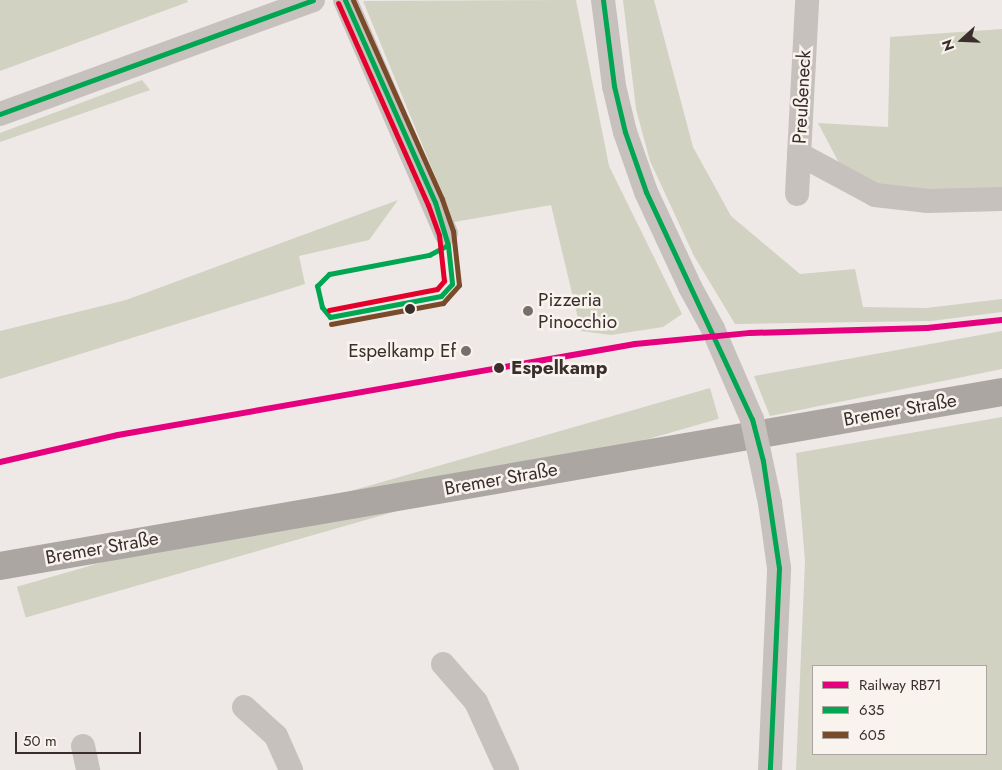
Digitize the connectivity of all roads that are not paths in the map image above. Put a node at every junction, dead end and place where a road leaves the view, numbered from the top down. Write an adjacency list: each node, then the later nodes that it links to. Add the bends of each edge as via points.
1 (313, 0): 5 (street)
2 (344, 0): 9 (street)
3 (603, 0): 18 (street, bridge, via 614,86 625,132 646,192 713,329 752,419 770,503 779,568)
4 (807, 0): 6 (street, Preußeneck)
5 (0, 114)
6 (799, 154): 7 (street, Preußeneck); 8 (street, via 875,195 928,201)
7 (797, 194)
8 (1002, 199)
9 (446, 233)
10 (1002, 392): 11 (main road, Bremer Straße)
11 (0, 566)
12 (443, 664): 17 (street, via 476,702)
13 (244, 708): 16 (street, via 276,736)
14 (83, 746): 15 (street)
15 (88, 770)
16 (291, 770)
17 (508, 770)
18 (770, 770)

